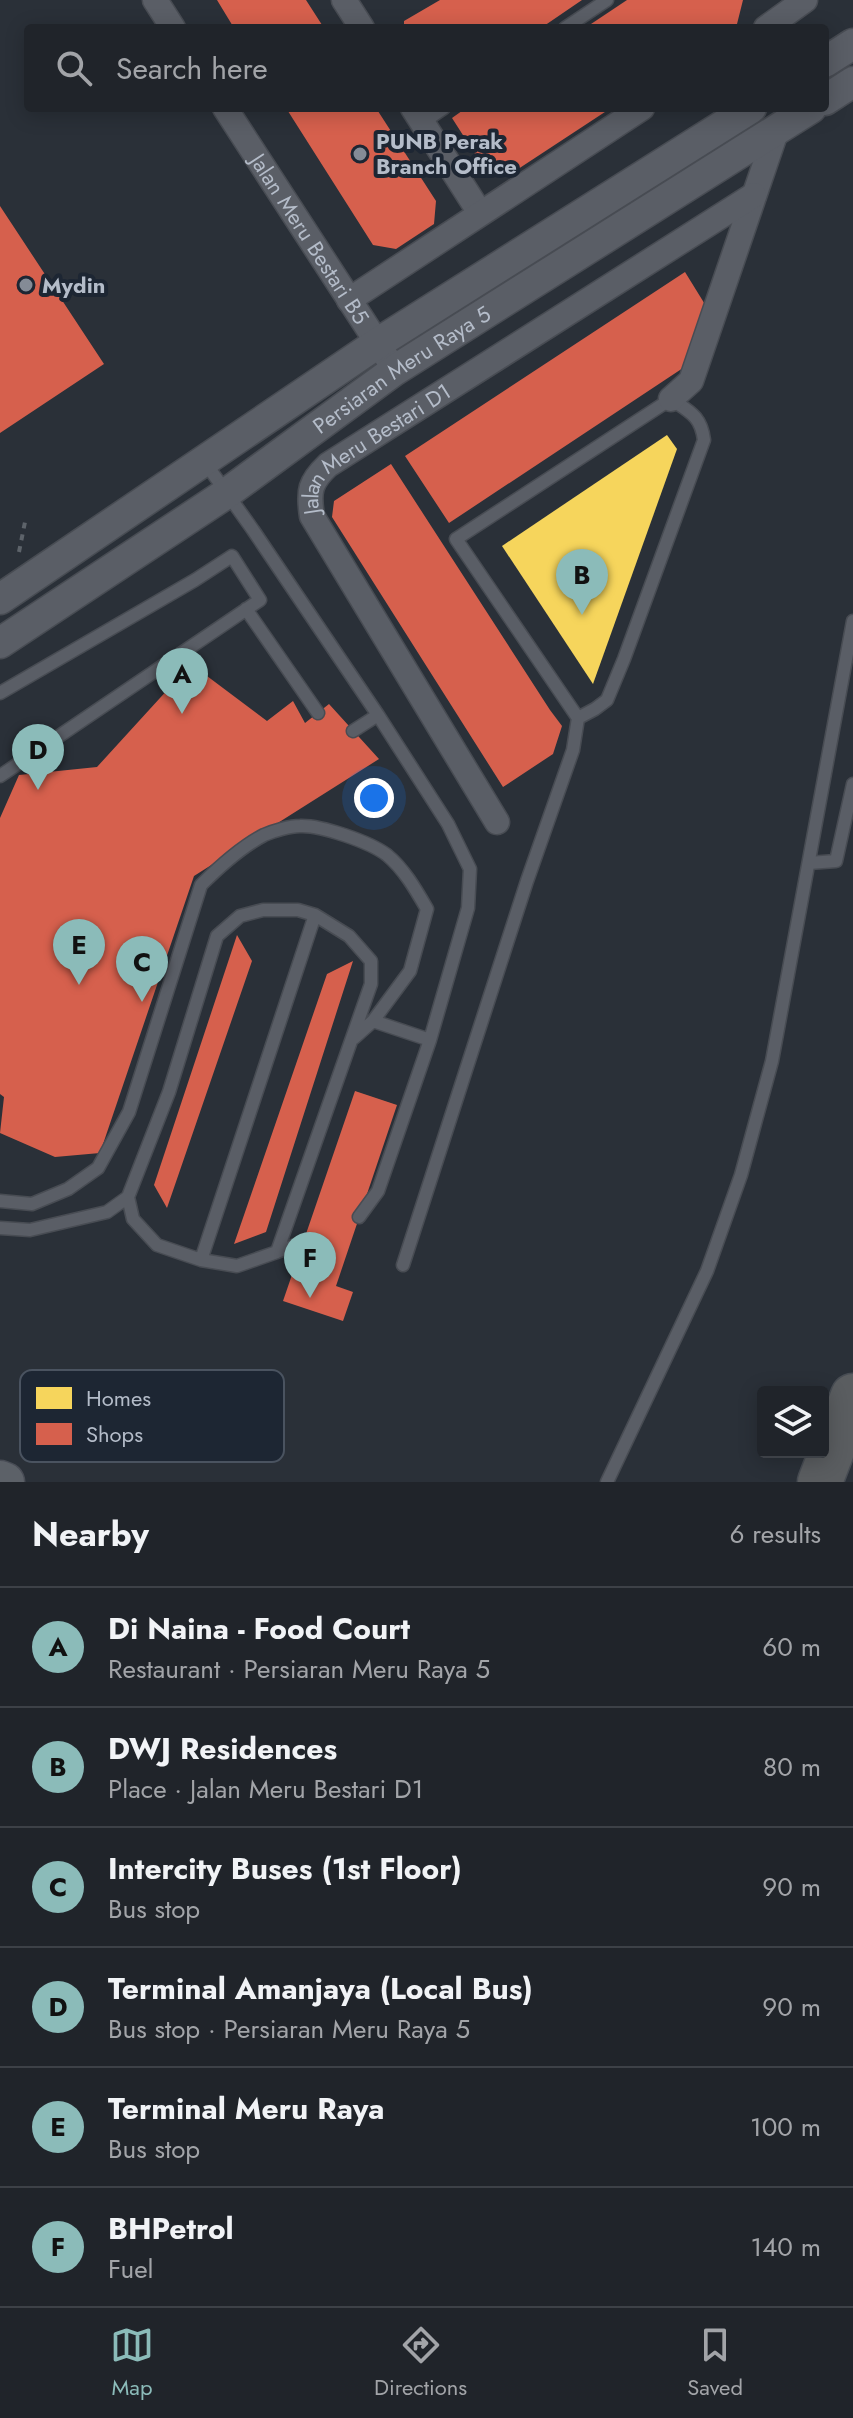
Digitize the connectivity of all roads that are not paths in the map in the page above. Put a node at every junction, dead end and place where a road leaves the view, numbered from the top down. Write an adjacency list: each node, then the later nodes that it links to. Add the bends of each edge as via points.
1 (155, 0): 4 (street)
2 (607, 0): 5 (lane)
3 (796, 10): 6 (street)
4 (170, 24)
5 (571, 24)
6 (773, 24)
7 (853, 44): 8 (street)
8 (829, 59)
9 (228, 112): 17 (street, Jalan Meru Bestari B5)
10 (636, 112): 16 (street)
11 (745, 112): 18 (street, Persiaran Meru Raya 5)
12 (805, 112): 14 (street, Persiaran Meru Raya 5)
13 (417, 115): 16 (street)
14 (777, 129): 15 (street); 19 (street, Persiaran Meru Raya 5)
15 (754, 195): 20 (street, via 691,381); 34 (street, Jalan Meru Bestari D1, via 313,479 312,516)
16 (480, 213): 17 (street)
17 (349, 300): 18 (street, Jalan Meru Bestari B5)
18 (378, 343): 19 (street, Jalan Meru Bestari B5); 21 (street, Persiaran Meru Raya 5)
19 (395, 370): 22 (street, Persiaran Meru Raya 5)
20 (671, 399): 30 (lane, via 694,415 704,440 607,700); 30 (lane, via 456,539)
21 (204, 461): 22 (lane); 23 (street, Persiaran Meru Raya 5)
22 (227, 493): 26 (street, Persiaran Meru Raya 5); 29 (lane)
23 (0, 599)
24 (246, 609): 27 (lane, via 260,600 232,556); 28 (lane); 32 (lane)
25 (853, 621): 35 (lane)
26 (0, 643)
27 (0, 693)
28 (318, 713)
29 (378, 715): 31 (lane); 38 (lane, via 448,824 470,869 468,908)
30 (578, 718): 47 (lane, via 573,750)
31 (353, 731)
32 (0, 776)
33 (853, 784): 35 (lane, via 836,861)
34 (497, 822)
35 (809, 863): 49 (lane, via 772,1061 741,1175 707,1271)
36 (315, 915): 39 (lane, via 349,936 371,961 371,984); 40 (lane, via 263,910 240,916 217,936 169,1092); 46 (lane)
37 (373, 1021): 38 (lane); 39 (lane); 41 (lane, via 410,971 427,909 411,881 386,854 356,840 299,826 264,835 201,885 129,1112 98,1168 68,1189 32,1204)
38 (430, 1040): 42 (lane, via 378,1191)
39 (351, 1041): 45 (lane)
40 (128, 1197): 43 (lane, via 107,1212 30,1230); 46 (lane, via 133,1219 157,1245)
41 (0, 1201)
42 (359, 1217)
43 (0, 1228)
44 (303, 1242): 45 (lane)
45 (277, 1252): 46 (lane, via 237,1266)
46 (201, 1260)
47 (403, 1265)
48 (853, 1396): 50 (highway)
49 (607, 1482)
50 (820, 1482)

